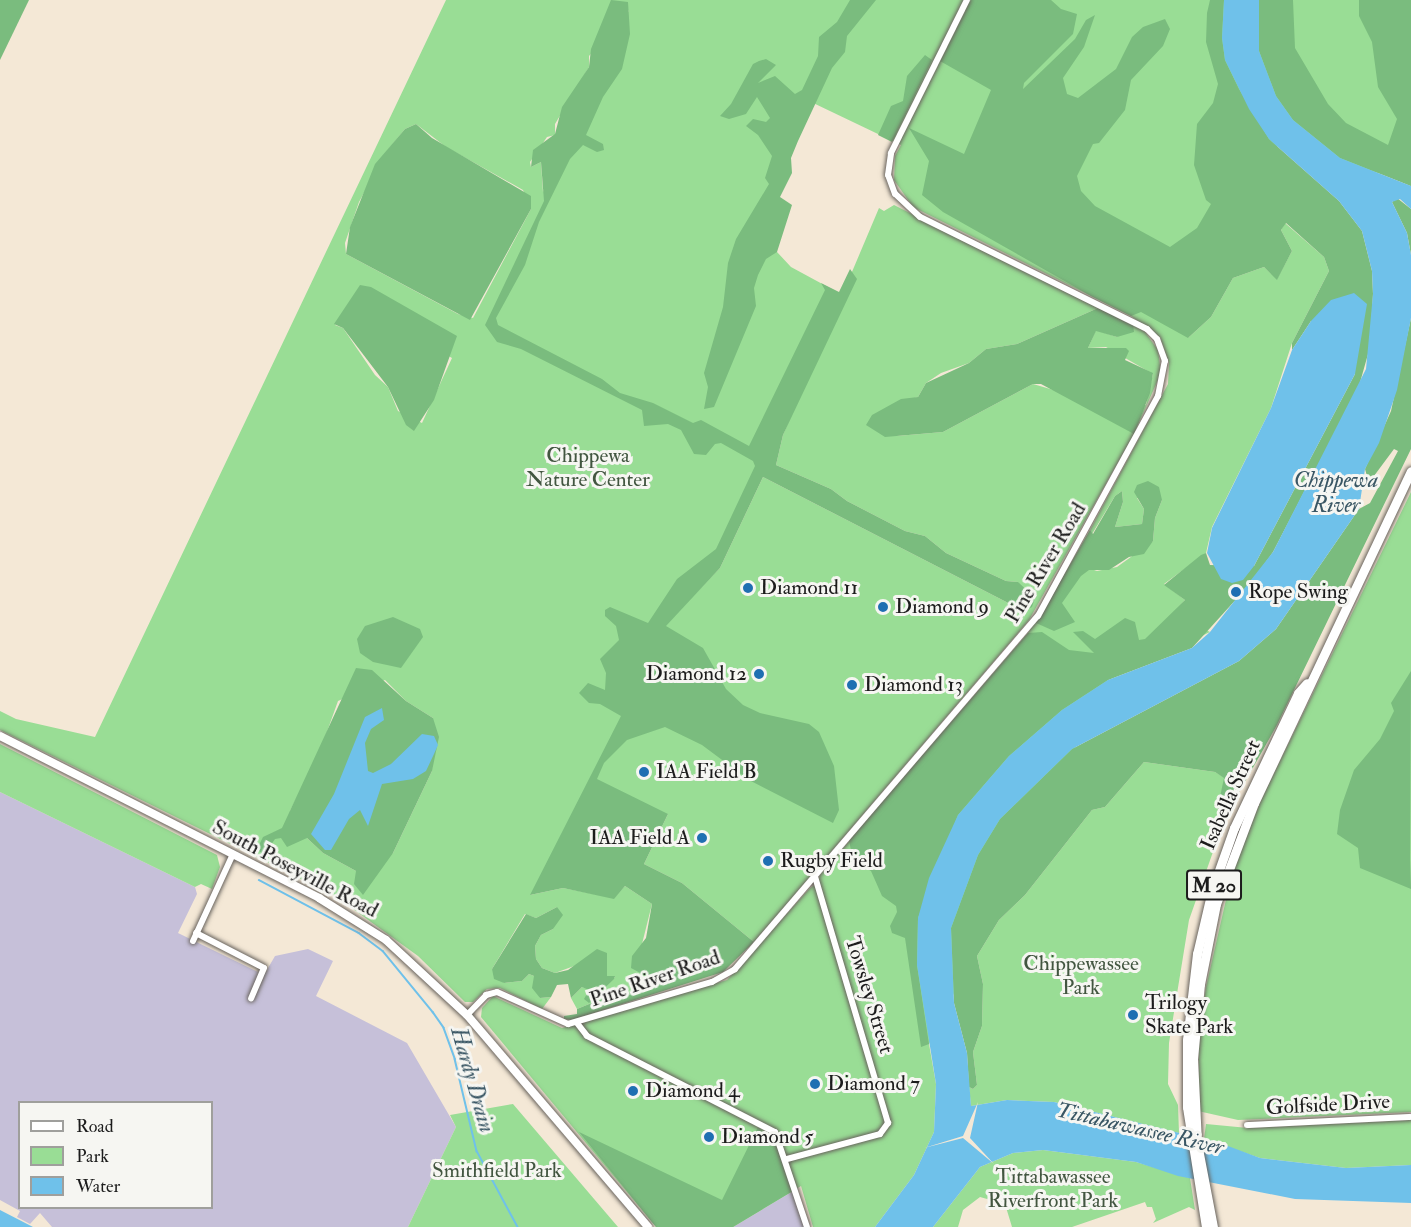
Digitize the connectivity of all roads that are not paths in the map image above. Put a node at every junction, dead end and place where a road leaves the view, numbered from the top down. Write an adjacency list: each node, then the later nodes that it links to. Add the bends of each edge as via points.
1 (967, 0): 5 (street, Pine River Road, via 896,141 888,165 895,194 920,217 1147,329 1160,344 1166,372 1158,396 1038,616)
2 (1411, 471): 11 (highway, Isabella Street / M 20, via 1307,683 1305,697 1240,832 1216,904 1196,1013)
3 (0, 736): 4 (main road, South Poseyville Road)
4 (233, 854): 6 (street); 9 (main road, South Poseyville Road, via 370,928 414,962)
5 (815, 877): 10 (street, Pine River Road, via 729,975); 14 (street, Towsley Street, via 888,1123 880,1134)
6 (196, 933): 7 (street); 8 (street, via 264,968)
7 (193, 941)
8 (251, 998)
9 (467, 1015): 10 (street, Pine River Road, via 486,995 496,992 558,1022); 15 (main road, South Poseyville Road)
10 (577, 1023): 14 (street, via 593,1039 775,1132)
11 (1190, 1107): 17 (highway, M 20); 18 (highway, M 20)
12 (1411, 1117): 13 (street, Golfside Drive)
13 (1247, 1125)
14 (787, 1159): 16 (street)
15 (648, 1227)
16 (807, 1227)
17 (1206, 1227)
18 (1213, 1227)

